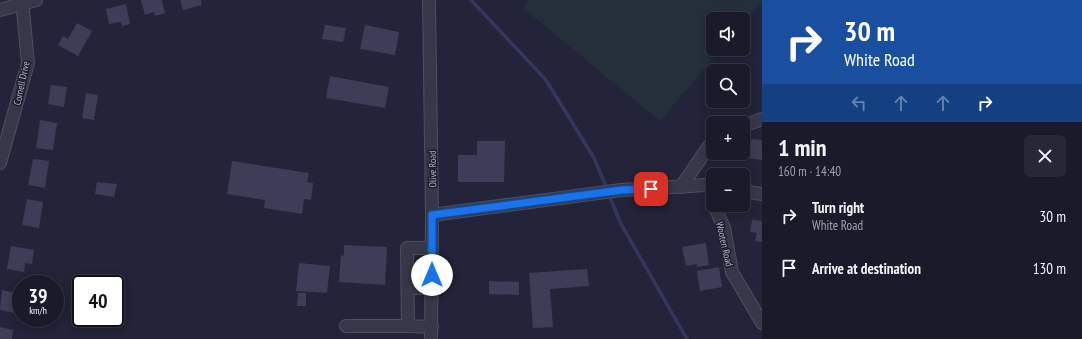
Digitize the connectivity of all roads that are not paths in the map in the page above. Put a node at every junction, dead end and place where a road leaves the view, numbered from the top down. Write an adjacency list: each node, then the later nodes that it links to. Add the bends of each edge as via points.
1 (36, 0): 3 (street)
2 (429, 0): 14 (street, Olive Road)
3 (23, 2): 4 (street); 8 (street, Cornell Drive, via 28,63)
4 (0, 10)
5 (762, 118): 6 (street)
6 (750, 123)
7 (706, 150): 10 (street)
8 (0, 163)
9 (706, 186): 10 (street)
10 (681, 187): 14 (street, via 608,192)
11 (750, 192): 12 (street)
12 (762, 194)
13 (717, 212): 18 (street, Wooten Road, via 724,228 732,272)
14 (432, 215): 15 (street, Olive Road)
15 (432, 248): 16 (street, via 407,248); 17 (street, Olive Road)
16 (408, 288): 17 (street); 20 (street)
17 (432, 288): 21 (street, Olive Road)
18 (762, 322)
19 (346, 326): 20 (street)
20 (408, 326): 21 (street)
21 (432, 327): 22 (street, Olive Road)
22 (432, 339)

